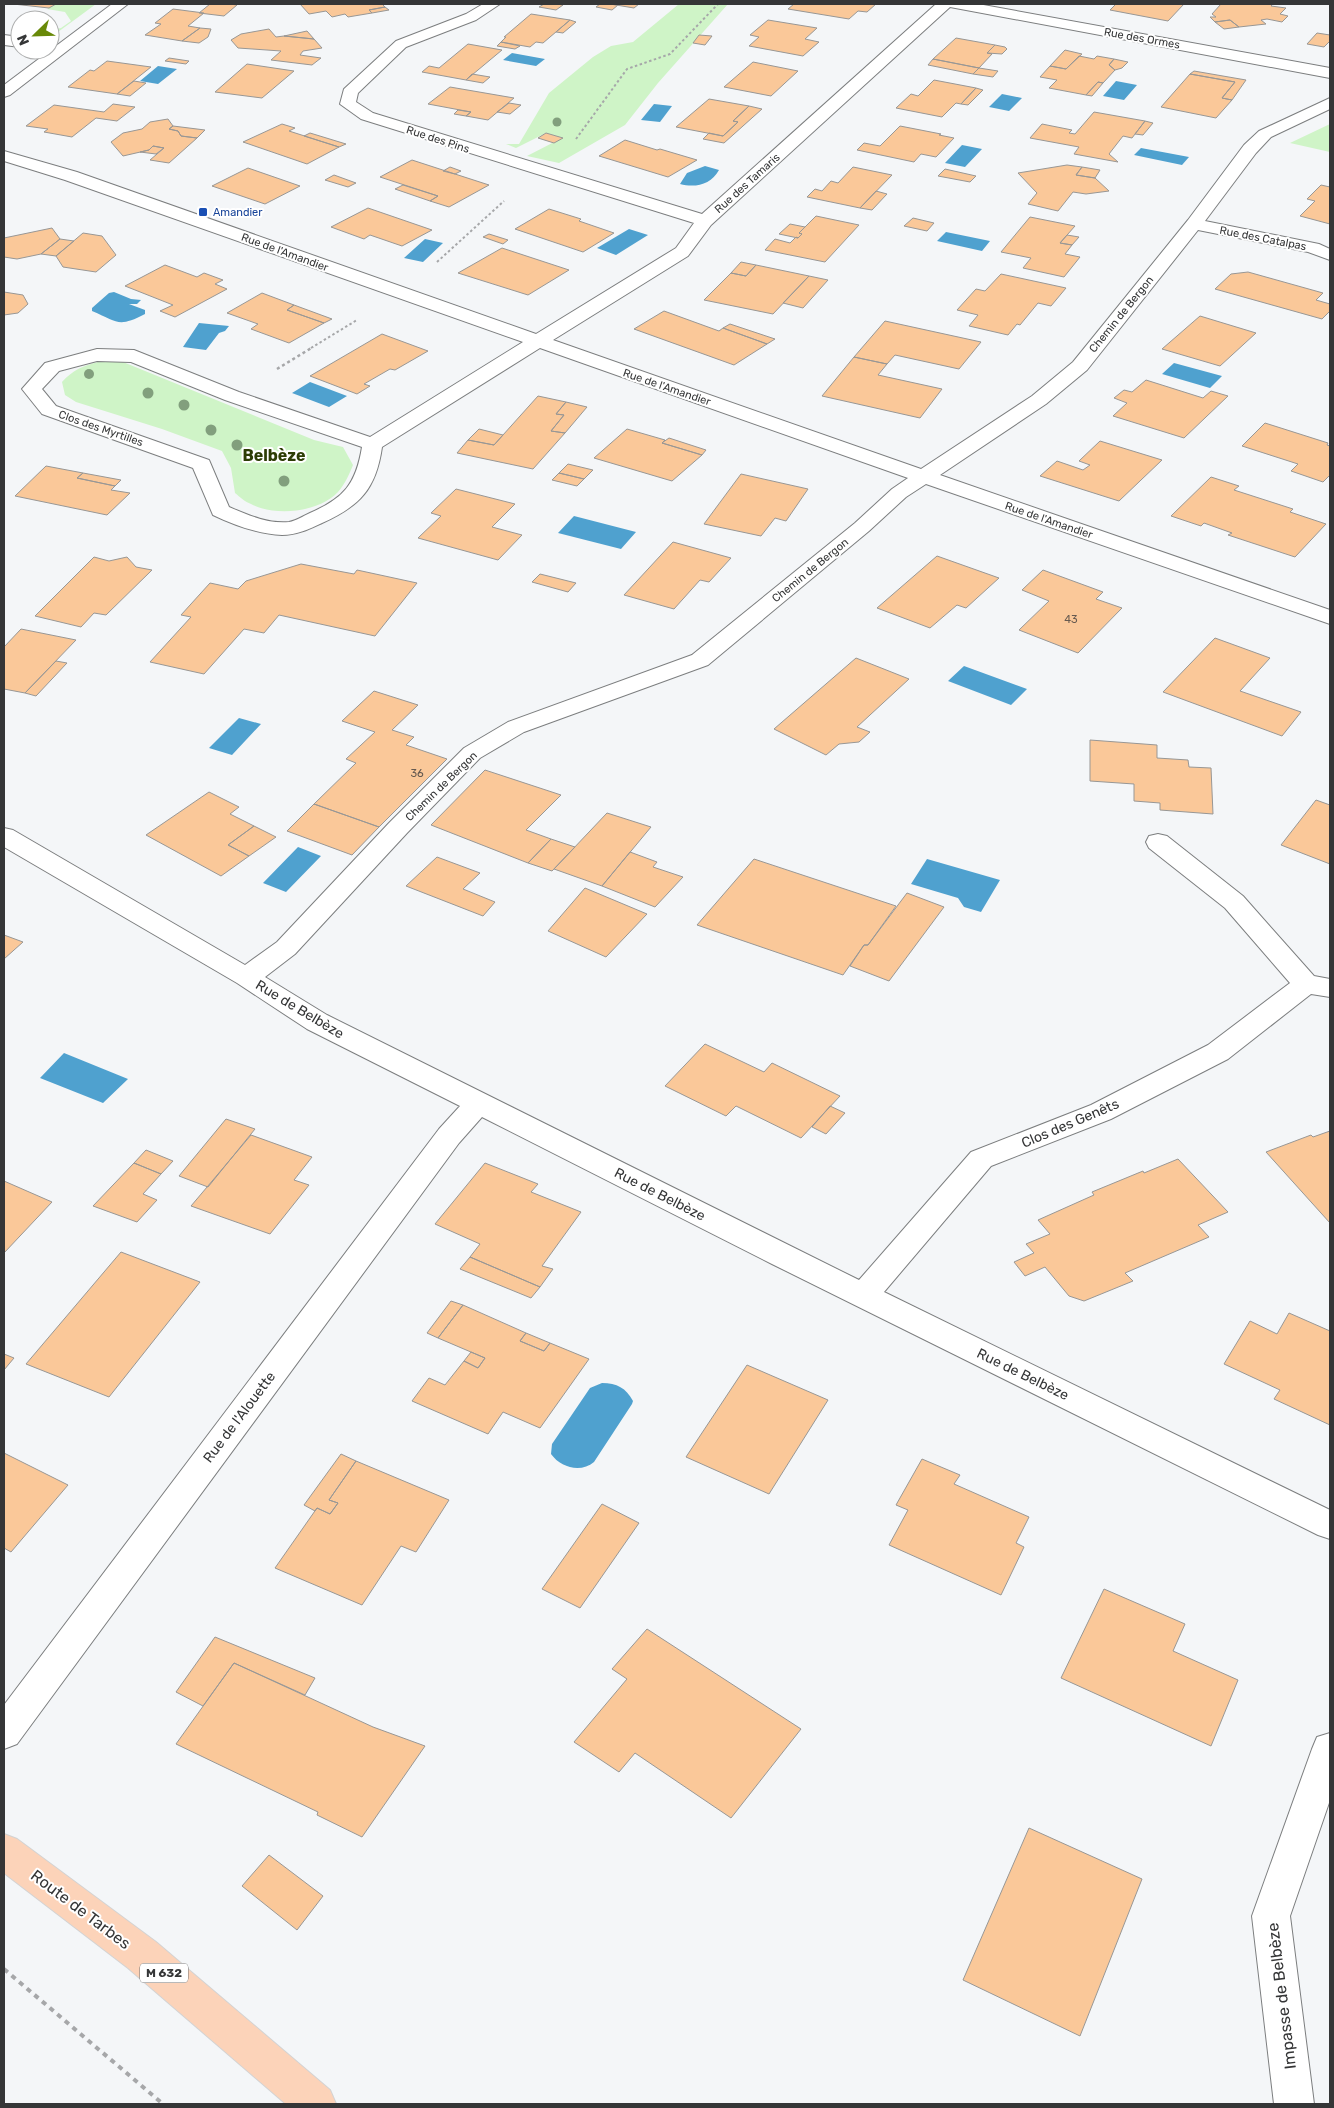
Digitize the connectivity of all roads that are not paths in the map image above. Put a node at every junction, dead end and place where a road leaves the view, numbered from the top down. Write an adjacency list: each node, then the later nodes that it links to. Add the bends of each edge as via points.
1 (121, 4): 5 (street)
2 (493, 4): 11 (street, Rue des Pins, via 471,17 401,44 350,92 348,104 367,116)
3 (944, 4): 11 (street, Rue des Tamaris)
4 (955, 4): 7 (street, Rue des Ormes)
5 (60, 44)
6 (41, 60): 8 (street)
7 (1330, 73)
8 (4, 92)
9 (1330, 103): 12 (street, Chemin de Bergon, via 1265,134)
10 (4, 156): 14 (street, Rue de l'Amandier, via 70,176)
11 (705, 221): 14 (street, Rue des Tamaris, via 682,252)
12 (1194, 224): 13 (street, Rue des Catalpas, via 1313,248); 16 (street, Chemin de Bergon, via 1080,366 1039,400)
13 (1330, 255)
14 (537, 342): 15 (street); 16 (street, Rue de l'Amandier)
15 (372, 444): 15 (street, Clos des Myrtilles, via 232,396 134,356 98,354 52,367 32,389 49,410 202,464 220,512 252,524 292,528 334,511 359,490 370,468)
16 (923, 476): 17 (street, Rue de l'Amandier); 20 (street, Chemin de Bergon, via 700,660 516,728 472,753 286,948)
17 (1330, 617)
18 (4, 836): 20 (street, Rue de Belbèze)
19 (1158, 842): 21 (street, Clos des Genêts, via 1234,902)
20 (246, 977): 22 (street, Rue de Belbèze, via 317,1022)
21 (1318, 986): 23 (street, Clos des Genêts, via 1218,1052 1101,1112 981,1159)
22 (478, 1103): 23 (street, Rue de Belbèze); 25 (street, Rue de l'Alouette, via 448,1136)
23 (864, 1295): 24 (street, Rue de Belbèze)
24 (1330, 1525)
25 (4, 1733)
26 (1330, 1748): 29 (street, Impasse de Belbèze, via 1271,1916)
27 (4, 1851): 28 (main road, Route de Tarbes / M 632, via 142,1955)
28 (316, 2104)
29 (1294, 2104)

